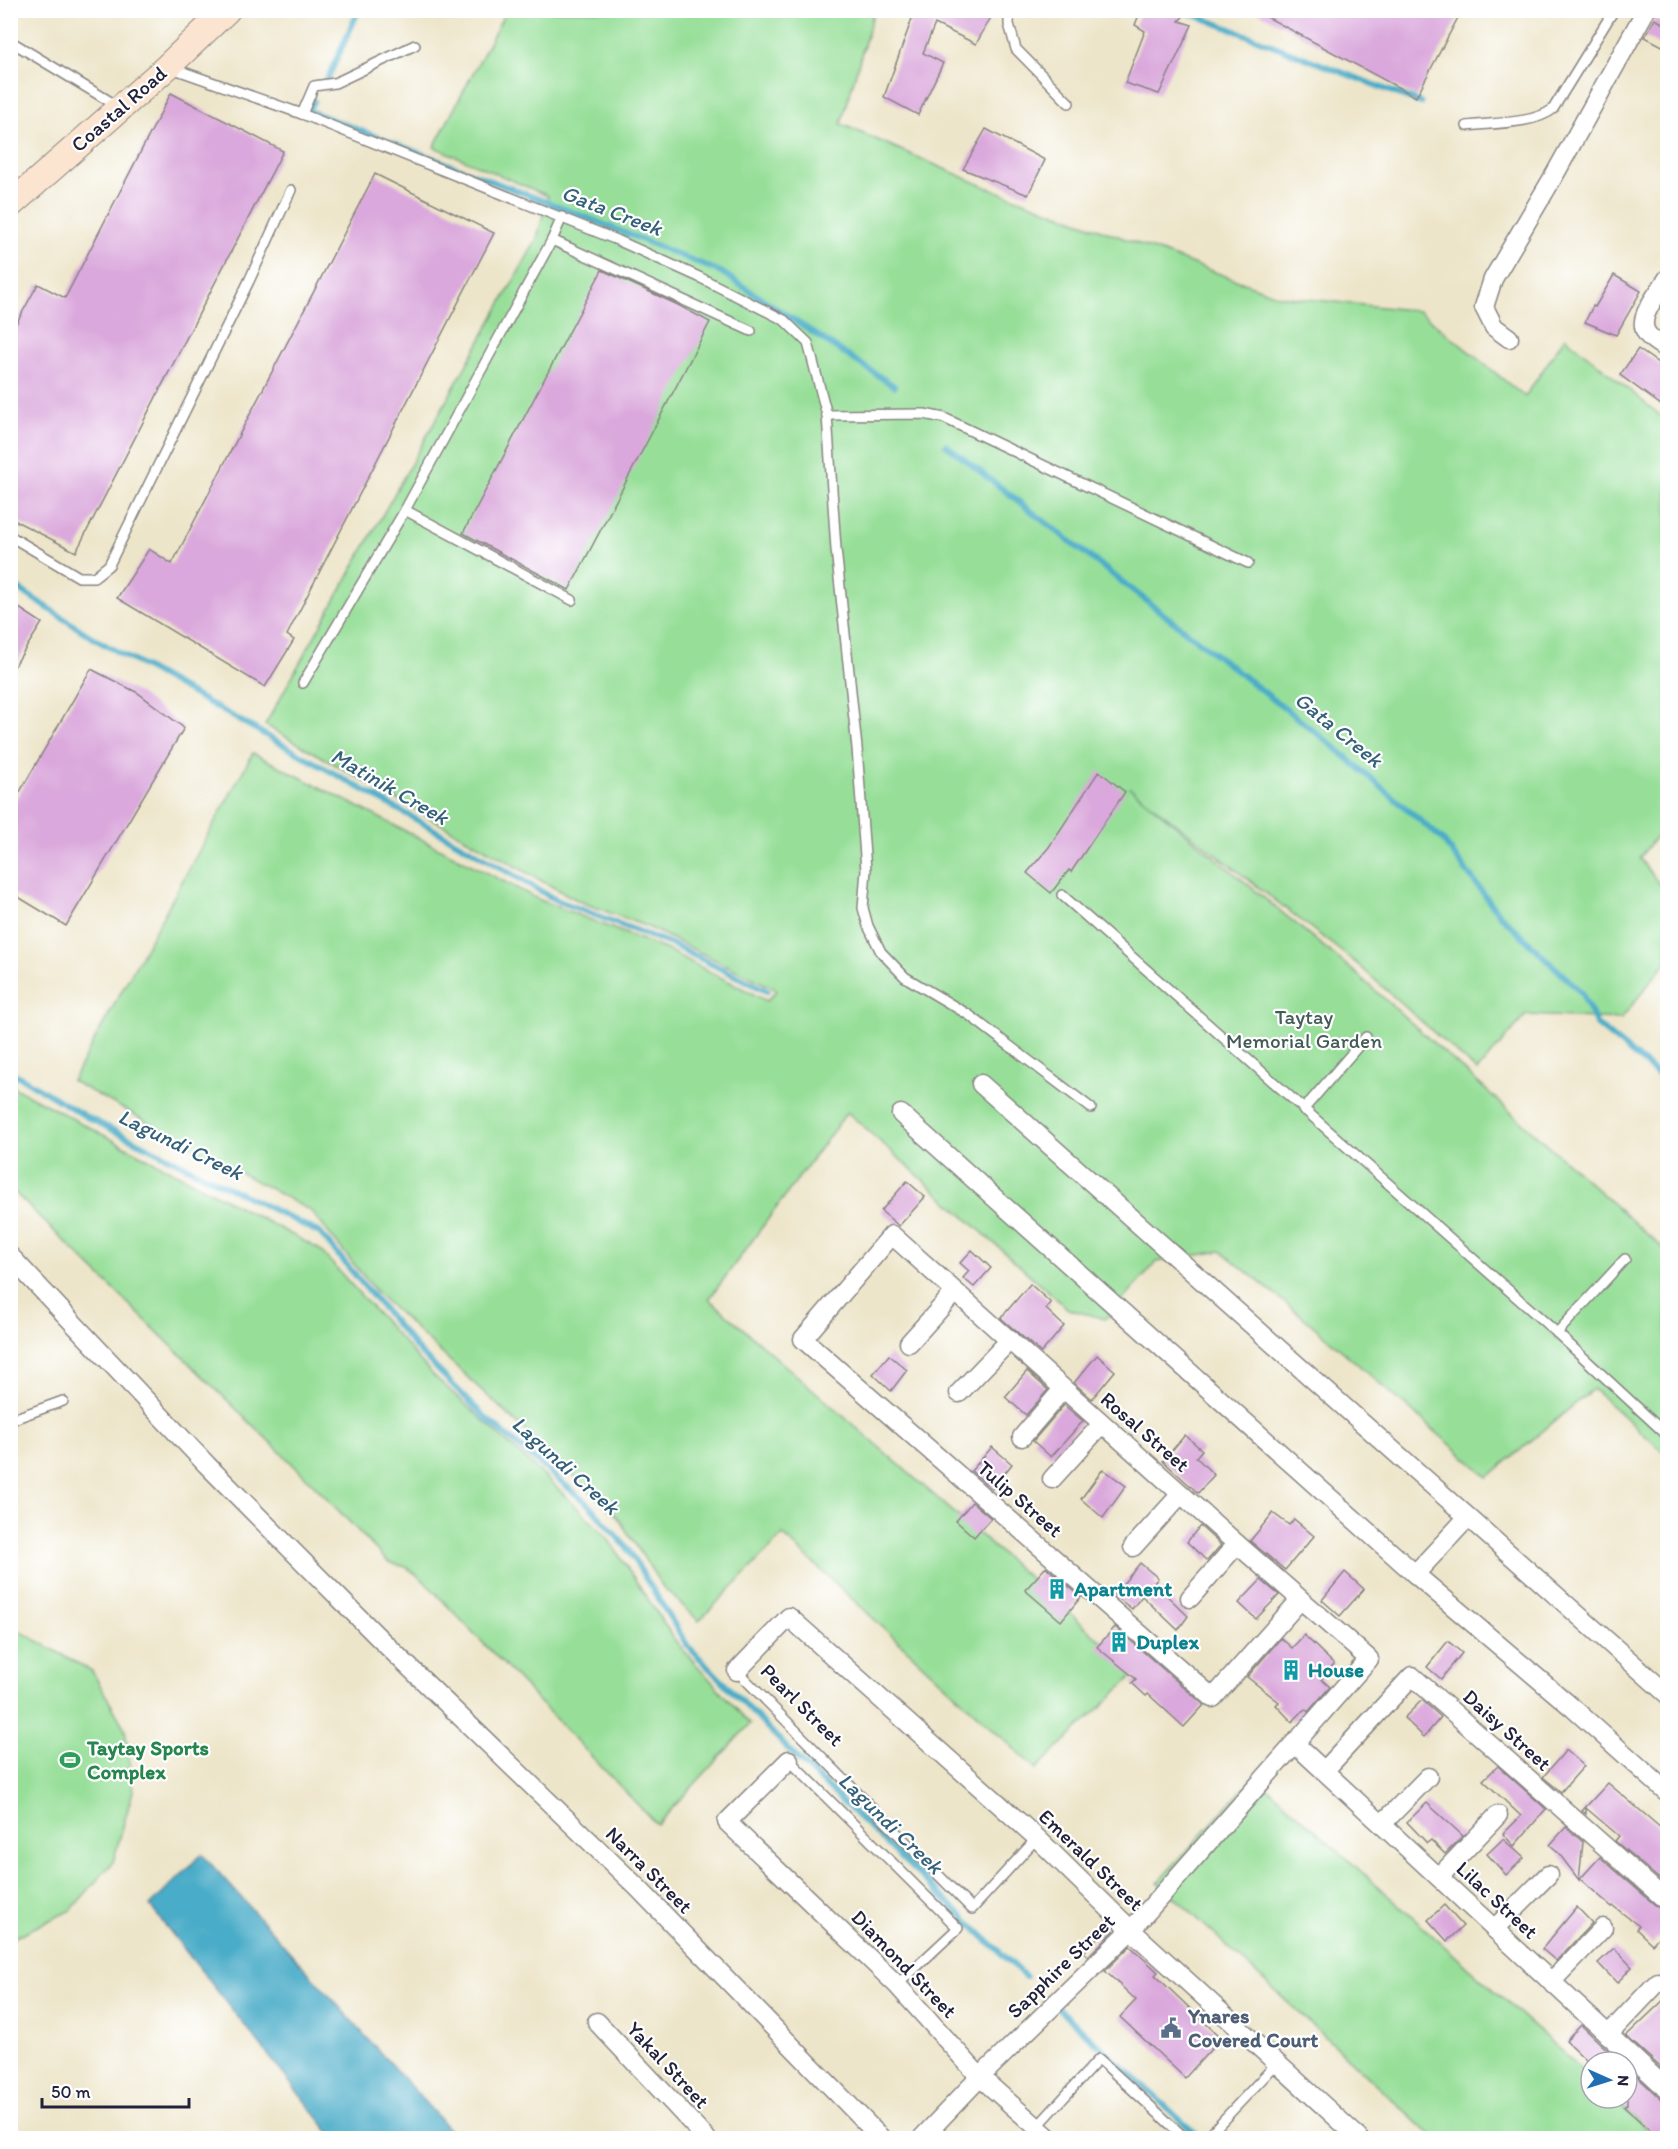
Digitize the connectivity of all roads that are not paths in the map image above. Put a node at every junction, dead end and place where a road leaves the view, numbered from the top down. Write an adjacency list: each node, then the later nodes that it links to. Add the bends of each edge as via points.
1 (227, 10): 7 (main road, Coastal Road)
2 (1009, 10): 8 (lane, via 1016,49)
3 (1614, 10): 11 (lane, via 1547,114)
4 (1646, 10): 18 (street, via 1493,279 1484,307 1494,327)
5 (10, 41): 9 (lane)
6 (415, 45): 10 (lane, via 335,83 314,86)
7 (167, 67): 9 (main road, Coastal Road); 10 (lane)
8 (1069, 103)
9 (120, 108): 13 (main road, Coastal Road)
10 (302, 114): 14 (lane)
11 (1467, 126)
12 (291, 190): 22 (lane, via 109,564 94,577 79,577)
13 (10, 205)
14 (562, 217): 15 (lane); 20 (lane, via 699,277 784,320 808,343)
15 (552, 240): 17 (lane); 21 (lane)
16 (1668, 278): 19 (street, via 1644,316 1643,326 1647,334)
17 (751, 332)
18 (1509, 338)
19 (1668, 350)
20 (826, 415): 23 (lane, via 924,414 944,418); 29 (lane, via 858,759 866,870 863,908 867,926 881,952 905,977 969,1015)
21 (405, 510): 24 (lane); 25 (lane)
22 (10, 536)
23 (1248, 563)
24 (572, 600)
25 (303, 683)
26 (1062, 894): 30 (lane)
27 (1366, 1038): 30 (lane)
28 (981, 1084): 48 (street)
29 (1091, 1108)
30 (1303, 1110): 36 (lane)
31 (901, 1114): 51 (street)
32 (892, 1235): 35 (street, Rosal Street); 53 (street, Tulip Street, via 802,1340 1213,1698)
33 (10, 1256): 81 (street, Narra Street, via 148,1404 380,1639 637,1887)
34 (1625, 1259): 36 (lane)
35 (955, 1292): 37 (street, Rosal Street); 38 (street)
36 (1557, 1333): 44 (lane)
37 (1010, 1340): 39 (street, Rosal Street); 40 (street)
38 (909, 1343)
39 (1063, 1389): 43 (street, Rosal Street); 45 (street)
40 (959, 1393)
41 (63, 1401): 42 (lane)
42 (12, 1418)
43 (1102, 1424): 46 (street); 47 (street, Rosal Street)
44 (1668, 1436)
45 (1022, 1437)
46 (1052, 1479)
47 (1181, 1494): 49 (street, Rosal Street); 50 (street)
48 (1468, 1517): 51 (street); 57 (street)
49 (1237, 1544): 52 (street); 53 (street, Rosal Street)
50 (1133, 1547)
51 (1415, 1575): 62 (street)
52 (1190, 1598)
53 (1300, 1600): 55 (street, Rosal Street)
54 (789, 1617): 56 (street, Pearl Street); 65 (street, Emerald Street)
55 (1369, 1659): 58 (street, Sapphire Street)
56 (737, 1671): 65 (lane, Pearl Street, via 972,1909)
57 (1668, 1695)
58 (1294, 1743): 60 (street, Lilac Street); 70 (street, Sapphire Street)
59 (789, 1760): 74 (lane, via 958,1928); 74 (street, Diamond Street, via 727,1822)
60 (1325, 1770): 64 (street, Lilac Street); 68 (street, Daisy Street, via 1412,1676)
61 (1428, 1777): 64 (street)
62 (1668, 1793)
63 (1498, 1815): 67 (street)
64 (1382, 1824): 67 (street, Lilac Street)
65 (1037, 1838): 70 (street, Emerald Street)
66 (1548, 1875): 71 (street)
67 (1439, 1877): 71 (street, Lilac Street)
68 (1668, 1902)
69 (1603, 1928): 72 (street)
70 (1131, 1929): 77 (street, Emerald Street); 78 (street, Sapphire Street)
71 (1494, 1929): 72 (street, Lilac Street)
72 (1551, 1982): 76 (street, Lilac Street)
73 (1658, 1982): 76 (street)
74 (897, 1985): 78 (street, Diamond Street)
75 (597, 2022): 82 (street, Yakal Street)
76 (1608, 2035): 79 (street, Lilac Street)
77 (1277, 2063): 85 (lane, via 1211,2133); 86 (street, Emerald Street)
78 (980, 2077): 80 (street, Diamond Street); 83 (street, Sapphire Street)
79 (1666, 2086)
80 (1043, 2133): 84 (lane, via 1099,2059)
81 (875, 2137)
82 (706, 2139)
83 (922, 2139)
84 (1185, 2139)
85 (1217, 2139)
86 (1359, 2139)

